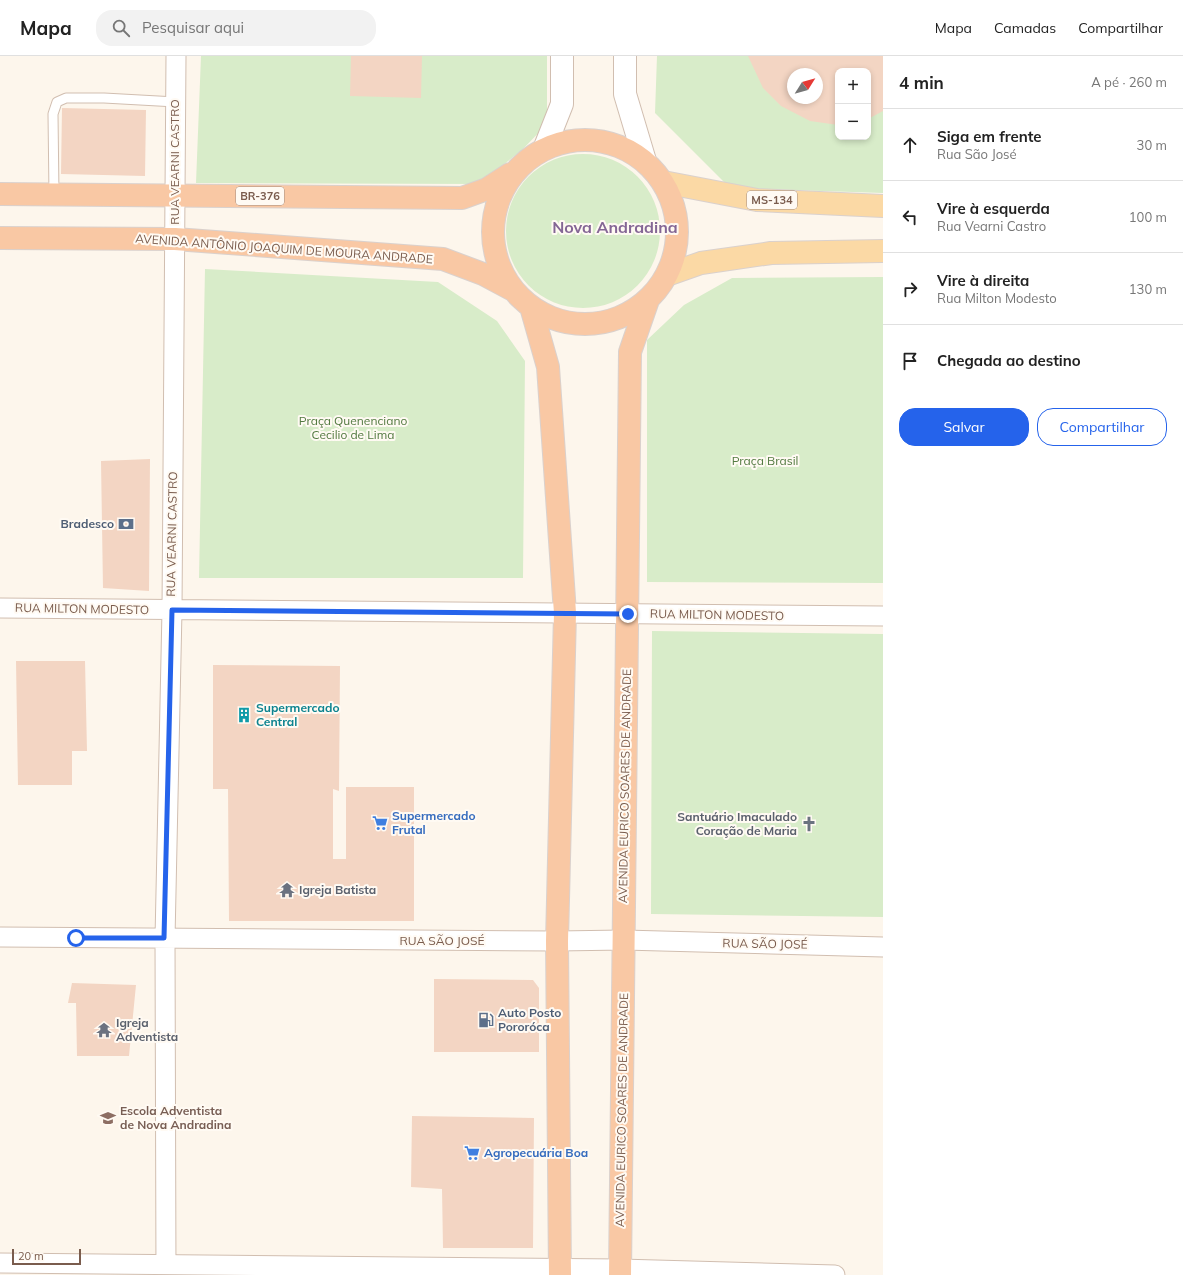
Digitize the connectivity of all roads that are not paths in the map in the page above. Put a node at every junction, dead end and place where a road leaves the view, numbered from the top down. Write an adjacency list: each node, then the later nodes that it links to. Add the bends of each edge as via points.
1 (176, 56): 4 (street, RUA VEARNI CASTRO)
2 (562, 56): 5 (street, via 562,104)
3 (626, 56): 6 (street, via 625,94)
4 (176, 102): 10 (lane, via 66,98 58,102 53,114); 11 (street, RUA VEARNI CASTRO)
5 (545, 147): 6 (highway, via 565,141 586,139 607,142 627,149); 7 (highway)
6 (645, 161): 8 (highway)
7 (513, 172): 11 (highway, BR-376, via 487,189 462,198); 17 (highway, via 497,200 492,231 497,263)
8 (663, 182): 12 (main road, MS-134, via 757,200); 16 (highway, via 675,212 677,244)
9 (0, 194): 10 (highway, BR-376)
10 (54, 195): 11 (highway, BR-376)
11 (175, 196): 14 (street, RUA VEARNI CASTRO)
12 (883, 206)
13 (0, 238): 14 (highway, AVENIDA ANTÔNIO JOAQUIM DE MOURA ANDRADE)
14 (175, 239): 17 (highway, AVENIDA ANTÔNIO JOAQUIM DE MOURA ANDRADE, via 443,259 483,274); 21 (street, RUA VEARNI CASTRO)
15 (883, 251): 16 (main road, via 771,253 701,263)
16 (667, 275): 18 (highway)
17 (513, 290): 19 (highway)
18 (648, 300): 19 (highway, via 622,317 591,324 560,321); 23 (highway, AVENIDA EURICO SOARES DE ANDRADE, via 630,352)
19 (531, 307): 22 (highway, via 548,366)
20 (0, 608): 21 (street, RUA MILTON MODESTO)
21 (172, 610): 22 (street, RUA MILTON MODESTO); 26 (street, RUA VEARNI CASTRO)
22 (565, 613): 23 (street, RUA MILTON MODESTO); 28 (highway)
23 (628, 614): 24 (street, RUA MILTON MODESTO); 27 (highway, AVENIDA EURICO SOARES DE ANDRADE)
24 (883, 616)
25 (0, 937): 26 (street, RUA SÃO JOSÉ)
26 (164, 938): 28 (street, RUA SÃO JOSÉ); 31 (street, RUA VEARNI CASTRO)
27 (624, 940): 28 (street, RUA SÃO JOSÉ); 29 (street, RUA SÃO JOSÉ); 33 (highway, AVENIDA EURICO SOARES DE ANDRADE)
28 (557, 941): 32 (highway)
29 (883, 947)
30 (0, 1263): 31 (street)
31 (166, 1270): 32 (street)
32 (560, 1272): 33 (street)
33 (620, 1272): 34 (street)
34 (835, 1275)

